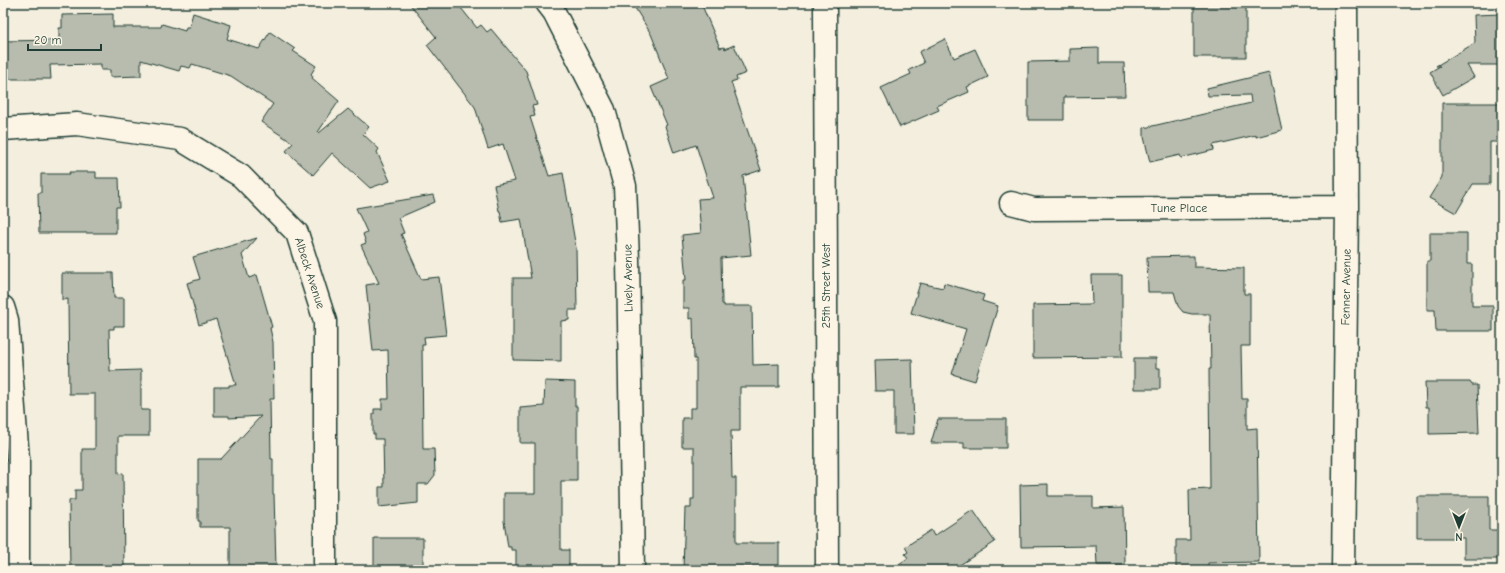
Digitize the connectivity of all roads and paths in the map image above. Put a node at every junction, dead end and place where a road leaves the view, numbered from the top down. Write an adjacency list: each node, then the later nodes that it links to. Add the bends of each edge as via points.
1 (547, 3): 10 (street, Lively Avenue, via 604,110 625,186)
2 (825, 3): 11 (street, 25th Street West)
3 (1346, 3): 6 (street, Fenner Avenue)
4 (3, 129): 9 (street, Albeck Avenue, via 77,124 180,139 241,176 298,233 325,320)
5 (1011, 202): 6 (street, Tune Place, via 1034,209)
6 (1347, 207): 12 (street, Fenner Avenue)
7 (3, 306): 8 (street, via 7,320 18,459)
8 (18, 570)
9 (325, 570)
10 (633, 570)
11 (827, 570)
12 (1343, 570)

